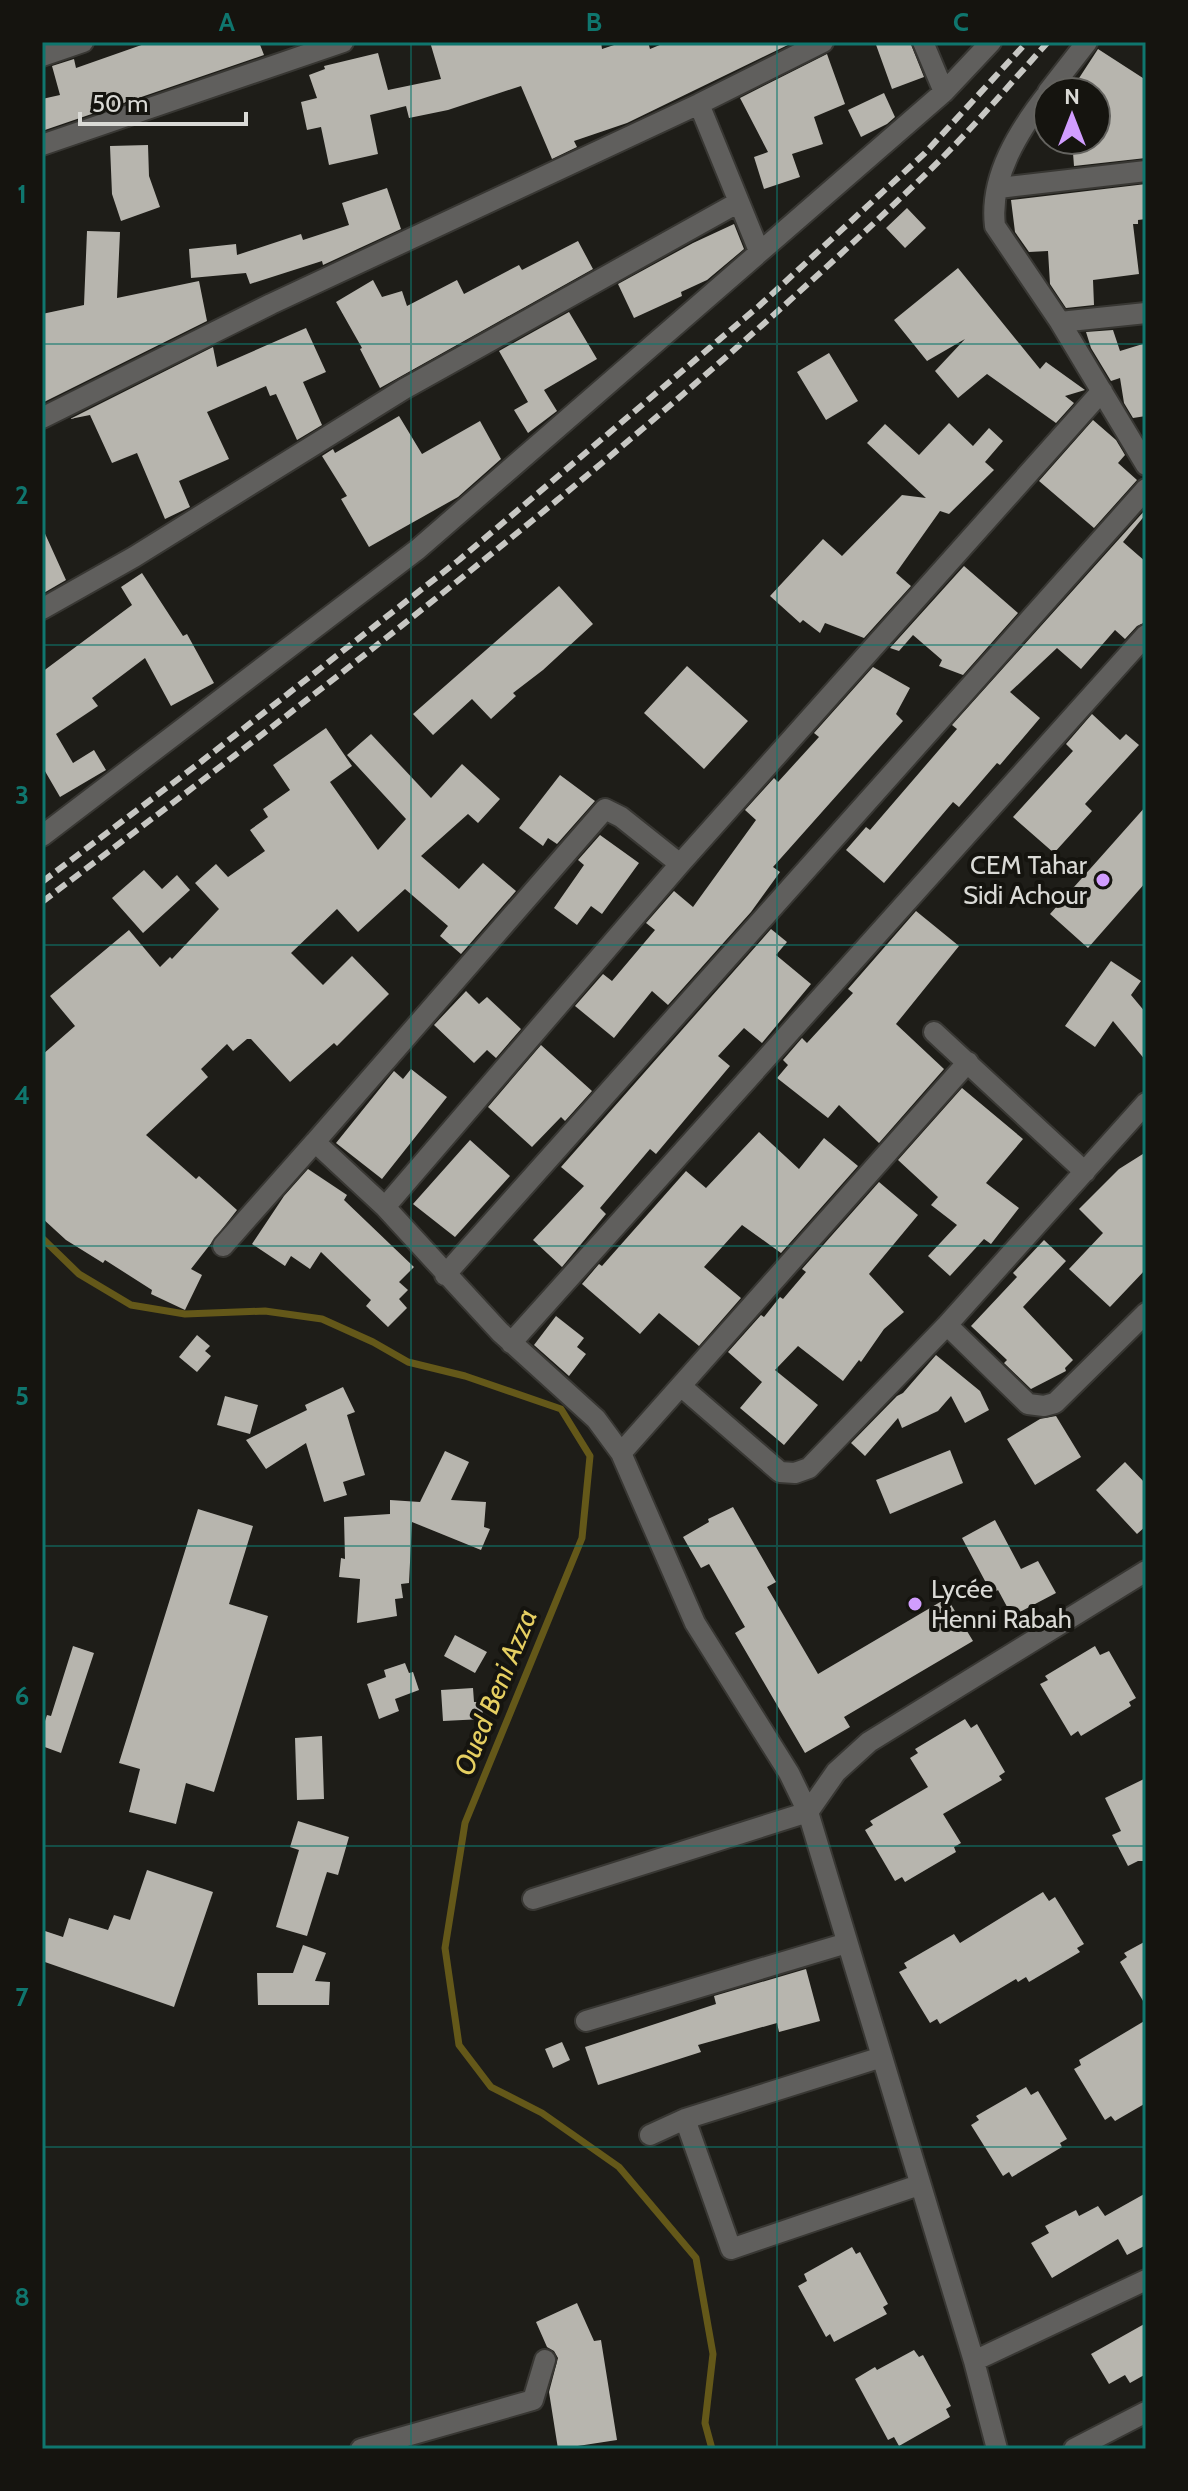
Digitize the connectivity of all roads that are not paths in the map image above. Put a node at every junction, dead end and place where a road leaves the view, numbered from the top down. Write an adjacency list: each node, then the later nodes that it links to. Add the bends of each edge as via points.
1 (83, 42): 7 (street)
2 (343, 42): 12 (street)
3 (823, 42): 10 (street)
4 (923, 42): 9 (street)
5 (991, 42): 9 (street)
6 (1087, 42): 8 (street)
7 (42, 56)
8 (1060, 76)
9 (944, 92): 16 (street)
10 (699, 104): 15 (street); 20 (street, via 271,304)
11 (1032, 113): 14 (street, via 1008,153)
12 (42, 145)
13 (1146, 171): 14 (street)
14 (999, 188): 18 (street, via 995,226)
15 (739, 202): 16 (street); 24 (street, via 404,389)
16 (759, 251): 26 (street, via 418,549)
17 (1146, 313): 18 (street)
18 (1060, 322): 19 (street)
19 (1102, 391): 21 (street); 27 (street)
20 (42, 418)
21 (1140, 442): 22 (street)
22 (1146, 465)
23 (1146, 489): 35 (street)
24 (42, 609)
25 (1146, 635): 38 (street)
26 (42, 836)
27 (680, 864): 31 (street, via 605,809); 33 (street)
28 (934, 1032): 29 (street)
29 (968, 1062): 32 (street); 39 (street)
30 (1146, 1103): 32 (street)
31 (315, 1142): 33 (street); 34 (street)
32 (1085, 1172): 37 (street)
33 (385, 1207): 35 (street)
34 (223, 1246)
35 (445, 1275): 38 (street)
36 (1146, 1313): 37 (street, via 1055,1403 1044,1406 1028,1404)
37 (947, 1325): 39 (street, via 809,1468 795,1473 780,1472)
38 (511, 1343): 40 (street, via 596,1419)
39 (682, 1387): 40 (street)
40 (621, 1453): 42 (street, via 695,1623)
41 (1146, 1571): 42 (street, via 869,1742 836,1772)
42 (808, 1812): 43 (street); 44 (street)
43 (533, 1899)
44 (847, 1943): 45 (street); 46 (street)
45 (586, 2021)
46 (882, 2057): 47 (street); 49 (street)
47 (685, 2119): 48 (street); 49 (street, via 731,2249)
48 (650, 2135)
49 (919, 2185): 52 (street)
50 (1146, 2280): 52 (street)
51 (545, 2360): 54 (street, via 533,2400)
52 (974, 2361): 55 (street)
53 (1146, 2412): 56 (street)
54 (361, 2449)
55 (997, 2449)
56 (1074, 2449)

